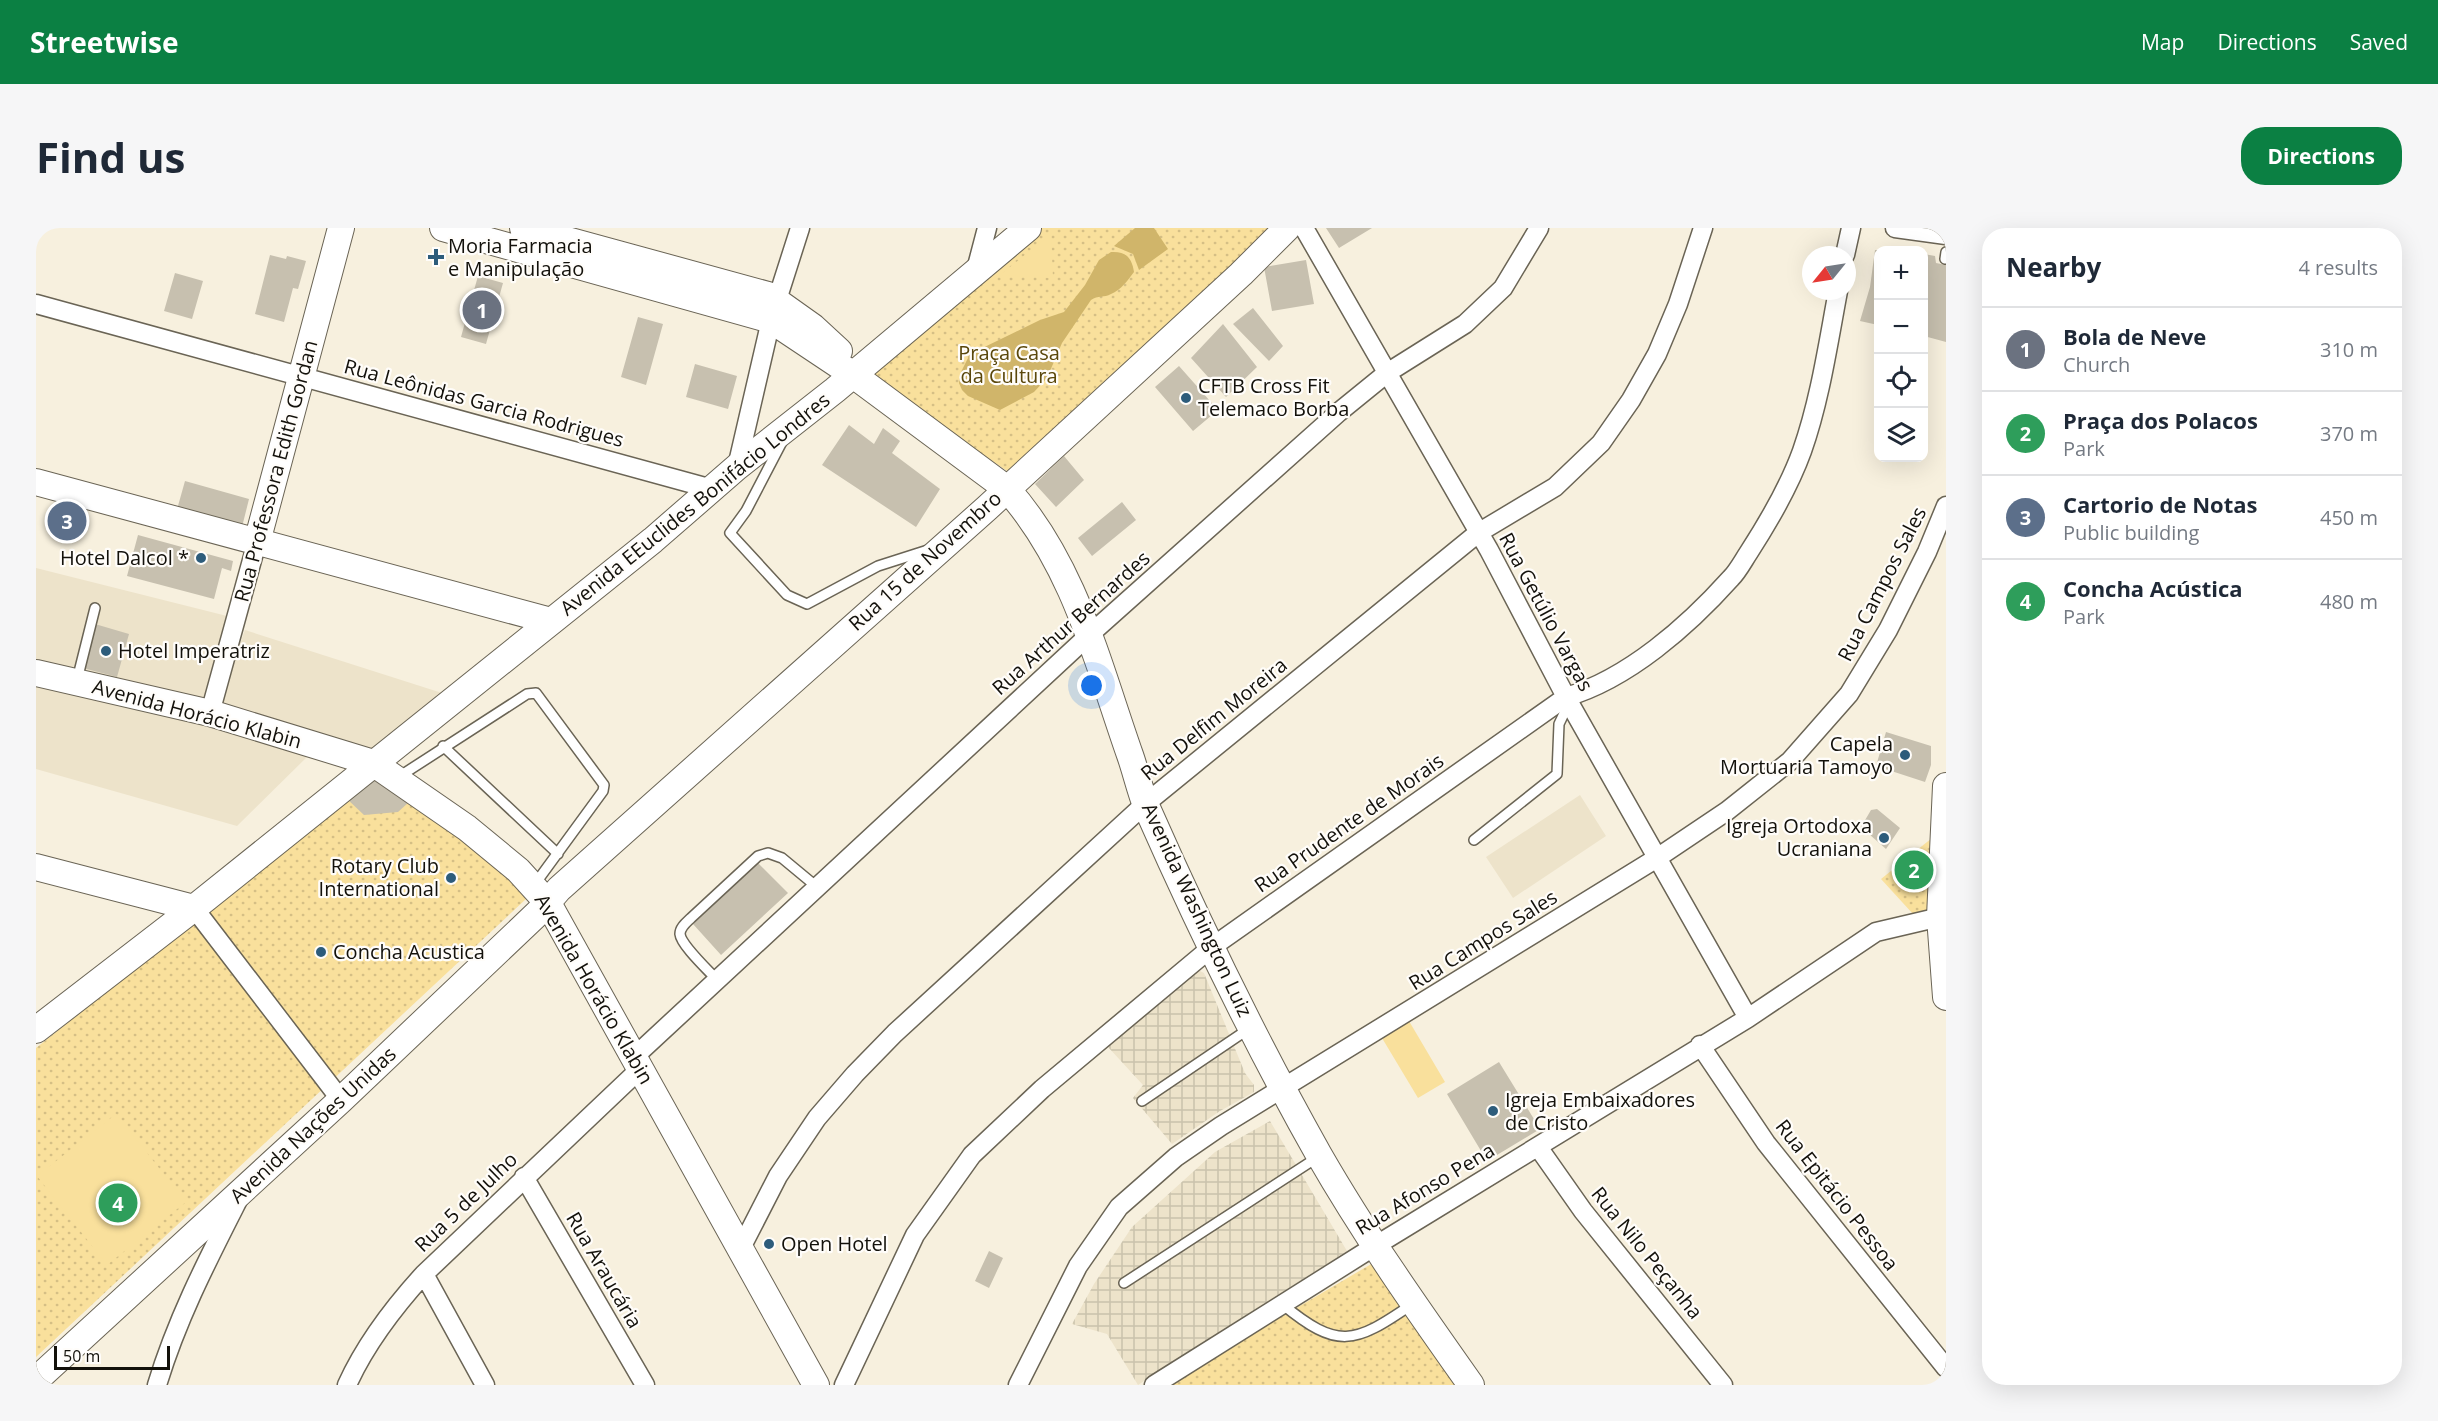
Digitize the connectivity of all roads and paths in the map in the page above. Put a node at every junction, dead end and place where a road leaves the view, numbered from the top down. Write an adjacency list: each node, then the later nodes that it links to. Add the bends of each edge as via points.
1 (341, 228): 21 (main road, Rua Professora Edith Gordan)
2 (443, 228): 18 (main road)
3 (523, 228): 18 (main road, via 761,292)
4 (800, 228): 18 (street)
5 (987, 228): 15 (street)
6 (1028, 228): 15 (main road, Avenida EEuclides Bonifácio Londres)
7 (1287, 228): 26 (main road, Rua 15 de Novembro)
8 (1304, 228): 19 (street, Rua Getúlio Vargas)
9 (1539, 228): 19 (street, Rua Arthur Bernardes, via 1496,295 1465,324)
10 (1703, 228): 28 (street, Rua Delfim Moreira, via 1678,304 1632,400 1601,442 1555,487)
11 (1851, 228): 14 (street)
12 (1895, 228): 13 (street)
13 (1946, 235)
14 (1847, 246)
15 (976, 270): 20 (main road, Avenida EEuclides Bonifácio Londres)
16 (1836, 300): 36 (street, Rua Prudente de Morais, via 1802,452 1777,504 1732,577 1662,643 1610,679)
17 (36, 304): 21 (street, Rua Leônidas Garcia Rodrigues)
18 (774, 310): 20 (main road, Avenida Washington Luiz); 23 (street)
19 (1388, 373): 28 (street, Rua Getúlio Vargas); 33 (street, Rua Arthur Bernardes, via 1339,411)
20 (852, 374): 22 (main road, Avenida EEuclides Bonifácio Londres); 26 (main road, Avenida Washington Luiz)
21 (302, 376): 25 (street, Rua Leônidas Garcia Rodrigues); 29 (main road, Rua Professora Edith Gordan)
22 (791, 424): 23 (main road, Avenida EEuclides Bonifácio Londres); 30 (lane, via 746,511 730,533 787,595 807,604 878,566)
23 (737, 467): 25 (main road, Avenida EEuclides Bonifácio Londres)
24 (36, 483): 29 (main road)
25 (712, 489): 32 (main road, Avenida EEuclides Bonifácio Londres)
26 (1007, 489): 30 (main road, Rua 15 de Novembro); 33 (main road, Avenida Washington Luiz, via 1041,532 1071,588)
27 (1946, 506): 45 (street, Rua Campos Sales, via 1888,630 1850,694 1790,761 1727,811)
28 (1478, 533): 36 (street, Rua Getúlio Vargas); 42 (street, Rua Delfim Moreira)
29 (257, 542): 32 (main road); 37 (street, Rua Professora Edith Gordan)
30 (942, 546): 49 (main road, Rua 15 de Novembro)
31 (95, 608): 35 (lane)
32 (551, 621): 39 (main road, Avenida EEuclides Bonifácio Londres)
33 (1088, 636): 42 (main road, Avenida Washington Luiz); 48 (street, Rua Arthur Bernardes)
34 (36, 673): 35 (main road, Avenida Horácio Klabin)
35 (76, 682): 37 (main road, Avenida Horácio Klabin)
36 (1568, 700): 43 (lane, via 1559,724 1557,774); 45 (street, Rua Getúlio Vargas); 52 (street, Rua Prudente de Morais)
37 (210, 713): 39 (main road, Avenida Horácio Klabin)
38 (443, 746): 40 (lane); 44 (lane); 44 (lane, via 527,694 536,693 604,785)
39 (366, 769): 40 (main road, Avenida Horácio Klabin); 50 (main road)
40 (395, 779): 49 (main road, Avenida Horácio Klabin, via 466,828)
41 (1946, 786): 47 (main road)
42 (1145, 804): 52 (main road, Avenida Washington Luiz); 68 (street, Rua Delfim Moreira, via 855,1074 817,1118 778,1176)
43 (1474, 840)
44 (558, 854): 49 (lane)
45 (1657, 858): 55 (street, Rua Getúlio Vargas); 60 (street, Rua Campos Sales)
46 (36, 867): 50 (main road)
47 (1944, 867): 51 (main road)
48 (817, 887): 53 (street, Rua Arthur Bernardes); 53 (lane, via 782,858 768,853 758,856 699,910 680,935)
49 (547, 893): 59 (main road, Avenida Horácio Klabin); 61 (main road, Avenida Nações Unidas)
50 (194, 908): 57 (main road); 61 (street)
51 (1940, 917): 54 (main road); 55 (street, Rua Afonso Pena, via 1876,932)
52 (1212, 947): 56 (main road, Avenida Washington Luiz); 82 (street, Rua Prudente de Morais, via 1042,1089 972,1155 915,1236)
53 (717, 980): 59 (street, Rua Arthur Bernardes)
54 (1946, 997)
55 (1748, 1018): 58 (street, Rua Afonso Pena)
56 (1252, 1026): 60 (main road, Avenida Washington Luiz); 62 (lane)
57 (36, 1030)
58 (1700, 1045): 63 (street, Rua Afonso Pena); 75 (street, Rua Epitácio Pessoa, via 1766,1143)
59 (636, 1063): 65 (street, Rua 5 de Julho); 68 (main road, Avenida Horácio Klabin)
60 (1285, 1089): 64 (main road, Avenida Washington Luiz); 83 (street, Rua Campos Sales, via 1176,1157 1119,1207 1078,1266)
61 (341, 1100): 66 (main road, Avenida Nações Unidas)
62 (1142, 1101)
63 (1538, 1147): 67 (street, Rua Afonso Pena); 86 (street, Rua Nilo Peçanha, via 1583,1211)
64 (1320, 1155): 67 (main road, Avenida Washington Luiz); 70 (lane)
65 (524, 1177): 69 (street, Rua 5 de Julho); 80 (street, Rua Araucária)
66 (246, 1185): 73 (main road, Avenida Nações Unidas); 77 (street, via 194,1285)
67 (1375, 1246): 71 (street, Rua Afonso Pena); 72 (main road, Avenida Washington Luiz)
68 (740, 1250): 81 (main road, Avenida Horácio Klabin)
69 (424, 1274): 78 (street, Rua 5 de Julho, via 394,1307 358,1360); 79 (street)
70 (1124, 1283)
71 (1282, 1304): 72 (lane, via 1315,1329 1347,1337 1366,1333); 84 (street, Rua Afonso Pena)
72 (1413, 1304): 85 (main road, Avenida Washington Luiz)
73 (63, 1356): 74 (main road); 76 (main road, Avenida Nações Unidas)
74 (36, 1366)
75 (1946, 1368)
76 (36, 1380)
77 (157, 1385)
78 (347, 1385)
79 (485, 1385)
80 (645, 1385)
81 (816, 1385)
82 (843, 1385)
83 (1018, 1385)
84 (1154, 1385)
85 (1471, 1385)
86 (1723, 1385)

